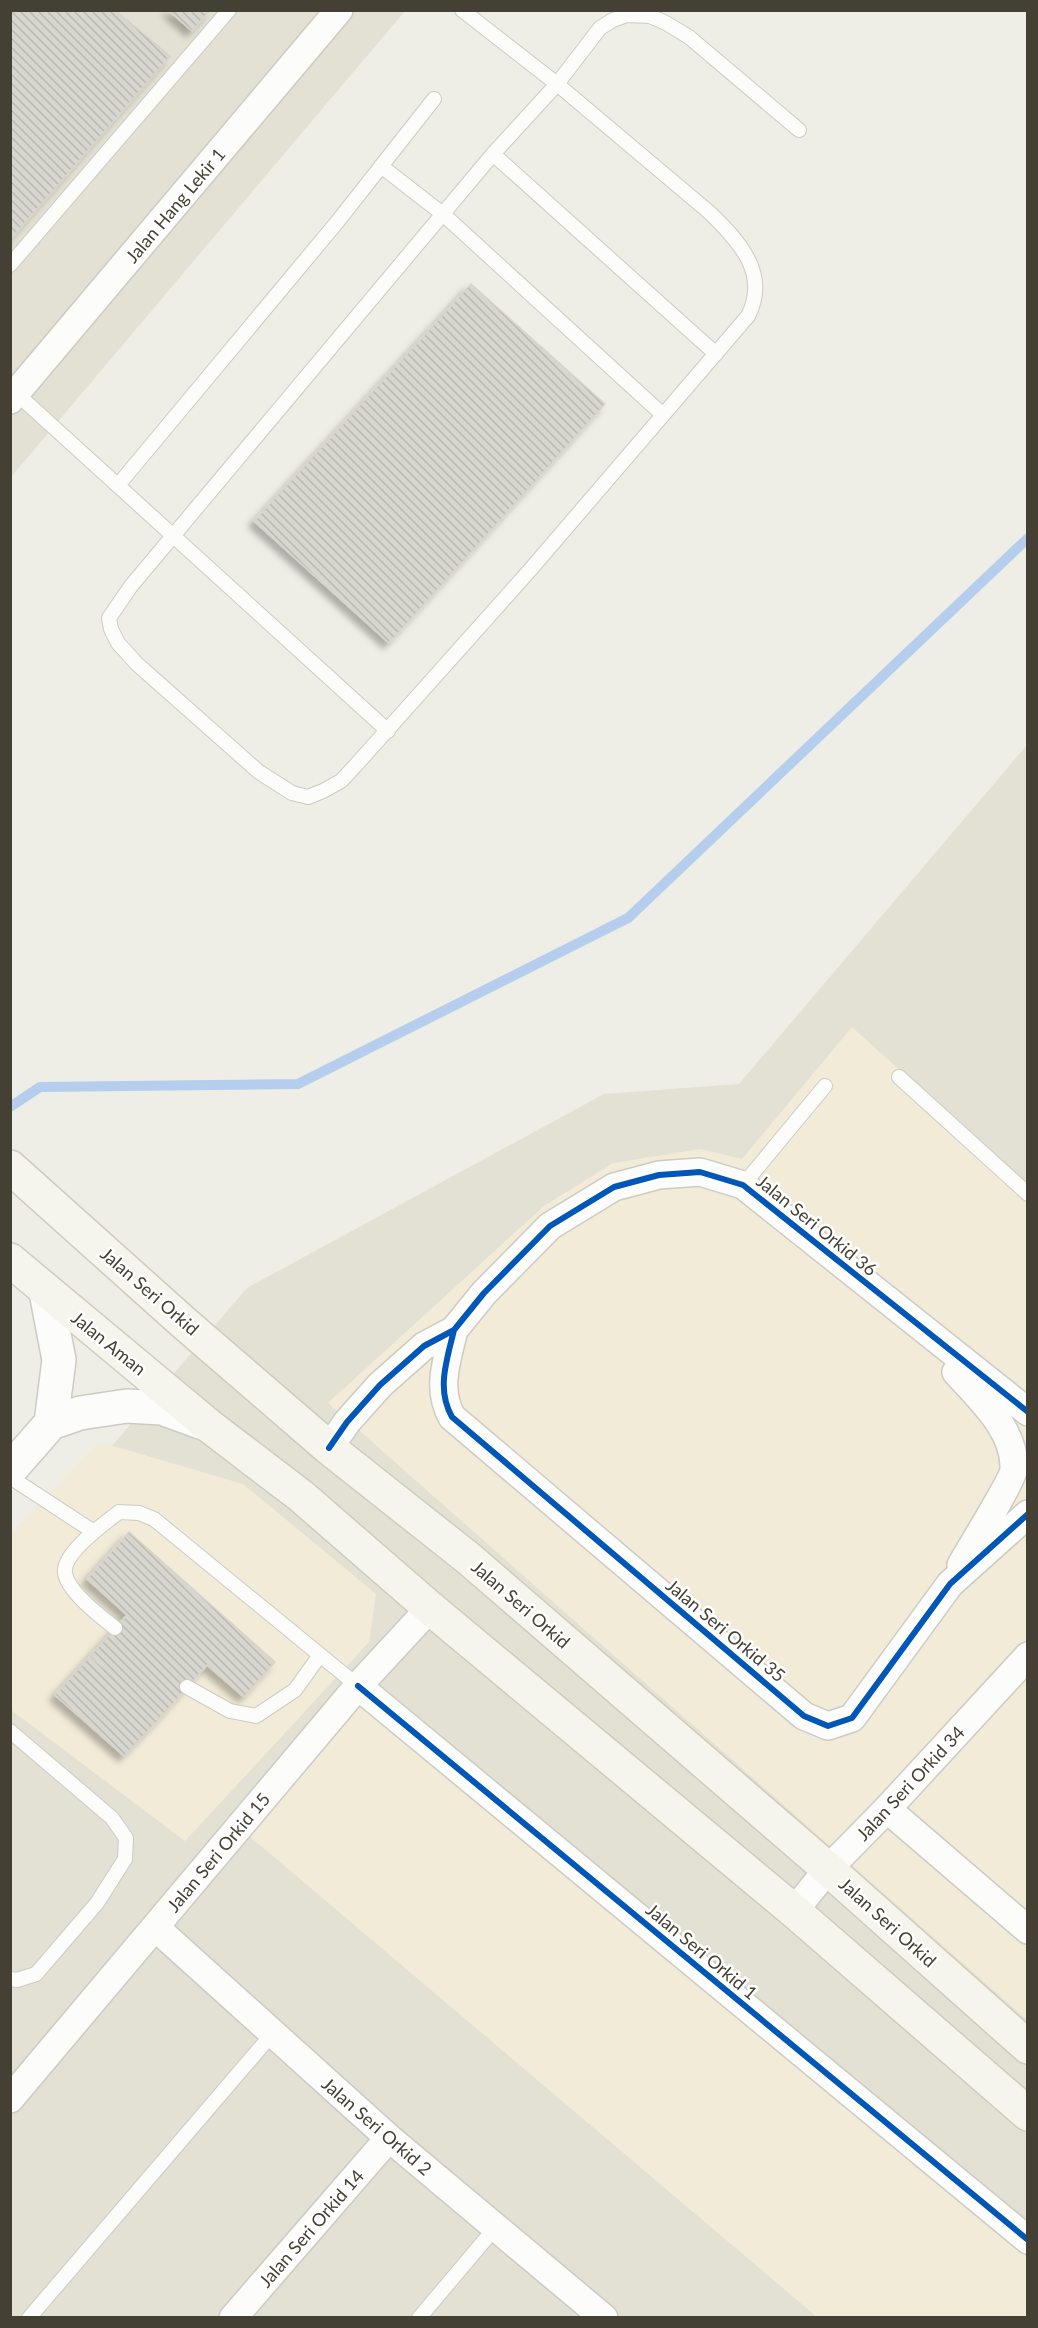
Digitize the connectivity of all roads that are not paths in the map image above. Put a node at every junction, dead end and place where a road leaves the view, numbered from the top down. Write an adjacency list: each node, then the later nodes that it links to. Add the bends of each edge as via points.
1 (229, 10): 10 (lane)
2 (339, 10): 12 (street, Jalan Hang Lekir 1)
3 (462, 10): 4 (lane)
4 (557, 84): 6 (lane, via 600,28 627,15 650,16 689,37); 7 (lane); 11 (lane, via 709,212 743,249 754,273 755,302)
5 (434, 99): 8 (lane)
6 (799, 130)
7 (493, 154): 9 (lane); 11 (lane)
8 (381, 166): 9 (lane); 14 (lane)
9 (444, 215): 13 (lane); 15 (lane)
10 (10, 266)
11 (716, 354): 13 (lane)
12 (14, 397): 14 (lane)
13 (663, 415): 16 (lane)
14 (119, 484): 15 (lane)
15 (173, 535): 16 (lane); 16 (lane, via 109,618 118,643 137,664 259,772 292,793 308,797 340,781)
16 (388, 731)
17 (899, 1077): 21 (lane)
18 (825, 1086): 20 (lane)
19 (10, 1167): 29 (main road, Jalan Seri Orkid)
20 (742, 1185): 24 (street, Jalan Seri Orkid 36); 25 (street, Jalan Seri Orkid 36, via 700,1172 659,1175 614,1187 550,1226 484,1293)
21 (1028, 1194)
22 (10, 1260): 23 (main road, Jalan Aman)
23 (46, 1292): 27 (street, via 59,1360); 28 (main road, Jalan Aman)
24 (899, 1309): 26 (street, Jalan Seri Orkid 36); 34 (street, Jalan Seri Orkid 36, via 979,1397 1008,1437 1014,1470)
25 (454, 1330): 29 (street, Jalan Seri Orkid 36, via 424,1346 380,1385); 34 (street, Jalan Seri Orkid 35, via 444,1372 444,1403 452,1418 804,1716 828,1726 852,1718)
26 (1028, 1412)
27 (51, 1423): 28 (street, via 80,1413 127,1406 162,1408); 30 (street)
28 (208, 1425): 35 (main road, via 301,1496)
29 (329, 1448): 43 (main road, Jalan Seri Orkid, via 468,1558)
30 (10, 1470)
31 (10, 1477): 33 (lane)
32 (1028, 1514): 34 (street, Jalan Seri Orkid 35)
33 (94, 1532): 36 (lane, via 69,1557 64,1572 70,1586); 37 (lane, via 119,1512 140,1513 154,1519)
34 (950, 1584)
35 (430, 1608): 40 (street, Jalan Seri Orkid 15); 44 (main road)
36 (115, 1628)
37 (320, 1655): 39 (lane, via 295,1690 256,1716 230,1711); 40 (lane)
38 (1028, 1656): 42 (street, Jalan Seri Orkid 34)
39 (188, 1686)
40 (358, 1686): 45 (street, Jalan Seri Orkid 15); 54 (street, Jalan Seri Orkid 1)
41 (10, 1731): 47 (lane, via 112,1818 126,1838 125,1858 97,1903 36,1974)
42 (887, 1809): 43 (street, Jalan Seri Orkid 34); 46 (street)
43 (828, 1869): 44 (street, Jalan Seri Orkid 34); 49 (main road, Jalan Seri Orkid)
44 (794, 1911): 51 (main road)
45 (155, 1927): 48 (street, Jalan Seri Orkid 2); 50 (street, Jalan Seri Orkid 15)
46 (1028, 1930)
47 (10, 1979)
48 (273, 2033): 52 (street, Jalan Seri Orkid 2); 55 (lane)
49 (1028, 2047)
50 (10, 2099)
51 (1028, 2114)
52 (389, 2138): 53 (street, Jalan Seri Orkid 2); 56 (street, Jalan Seri Orkid 14)
53 (495, 2228): 57 (lane); 58 (street, Jalan Seri Orkid 2)
54 (1028, 2240)
55 (29, 2318)
56 (233, 2318)
57 (419, 2318)
58 (604, 2318)

